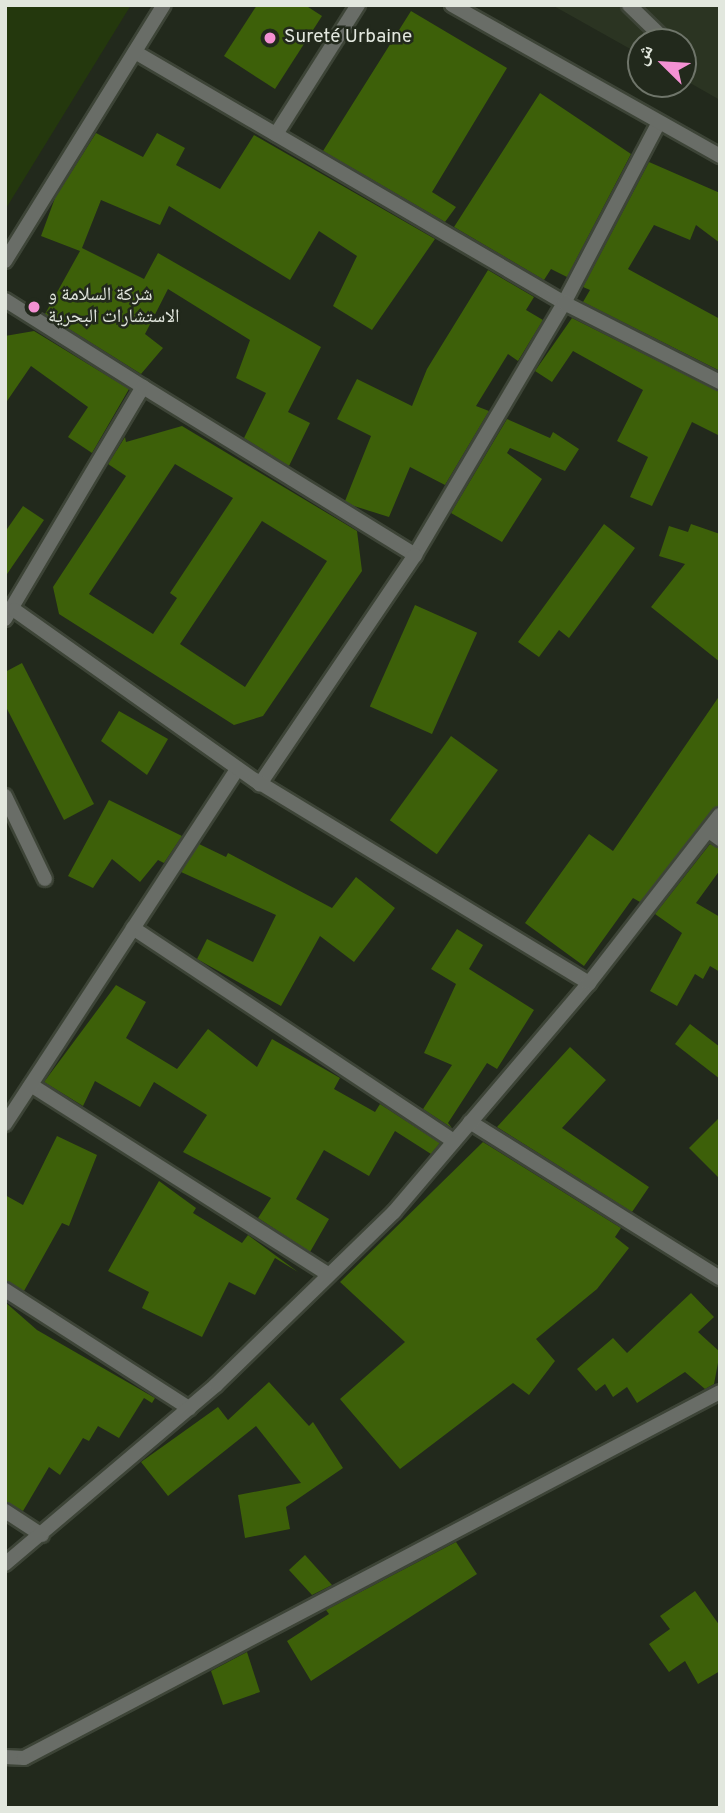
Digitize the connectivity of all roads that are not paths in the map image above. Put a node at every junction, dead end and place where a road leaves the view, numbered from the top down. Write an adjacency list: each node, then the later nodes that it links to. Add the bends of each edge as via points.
1 (164, 5): 6 (street)
2 (358, 5): 8 (street)
3 (452, 5): 7 (street)
4 (629, 5): 5 (street)
5 (653, 28)
6 (135, 52): 8 (street); 10 (street)
7 (659, 122): 9 (street); 12 (street)
8 (276, 134): 12 (street)
9 (720, 156)
10 (5, 261)
11 (5, 300): 14 (street)
12 (564, 303): 13 (street); 15 (street)
13 (720, 382)
14 (143, 387): 15 (street); 16 (street)
15 (415, 555): 19 (street)
16 (8, 611): 17 (street)
17 (37, 626): 18 (street); 19 (street)
18 (237, 769): 19 (street); 24 (street)
19 (260, 784): 25 (street)
20 (5, 796): 23 (street)
21 (720, 815): 22 (street)
22 (714, 835): 25 (street)
23 (45, 879)
24 (133, 928): 26 (street); 29 (street)
25 (589, 983): 27 (street)
26 (31, 1085): 28 (street); 30 (street)
27 (470, 1122): 29 (street); 31 (street)
28 (5, 1124)
29 (454, 1141): 30 (street)
30 (329, 1275): 34 (street)
31 (720, 1278)
32 (5, 1290): 34 (street)
33 (720, 1392): 38 (street, via 24,1758)
34 (188, 1408): 36 (street)
35 (5, 1511): 36 (street)
36 (42, 1535): 37 (street)
37 (5, 1564)
38 (5, 1757)

